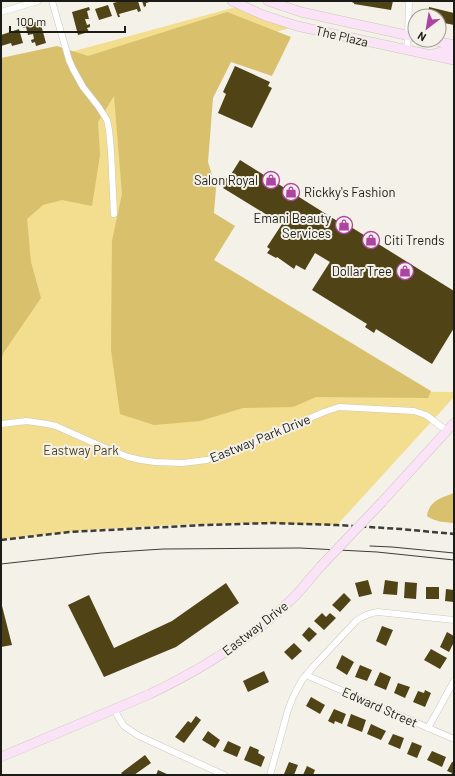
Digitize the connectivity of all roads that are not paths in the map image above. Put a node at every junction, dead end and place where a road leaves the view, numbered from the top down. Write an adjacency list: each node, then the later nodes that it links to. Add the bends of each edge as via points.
1 (38, 1): 5 (street)
2 (52, 1): 11 (street, via 73,69 107,120)
3 (232, 1): 7 (main road, The Plaza, via 297,26)
4 (271, 2): 6 (main road, The Plaza, via 301,12)
5 (1, 12)
6 (407, 35)
7 (407, 50): 9 (main road, The Plaza)
8 (454, 53): 9 (main road, via 444,51)
9 (431, 55): 10 (main road, The Plaza)
10 (454, 60)
11 (114, 214)
12 (454, 423): 14 (main road, Eastway Drive)
13 (1, 424): 14 (street, Eastway Park Drive, via 27,422 56,426 128,456 141,460 175,463 207,460 228,453 339,407 414,411 426,415)
14 (447, 431): 18 (main road, Eastway Drive, bridge, via 296,594 255,630 186,676)
15 (454, 620): 16 (street, via 371,613 356,621)
16 (306, 675): 19 (street, Edward Street); 23 (street, via 288,710)
17 (454, 680): 19 (street)
18 (114, 709): 21 (main road, Eastway Drive); 22 (street, via 124,726 139,736)
19 (428, 728): 20 (street, Edward Street)
20 (454, 739)
21 (1, 757)
22 (224, 775)
23 (270, 775)

